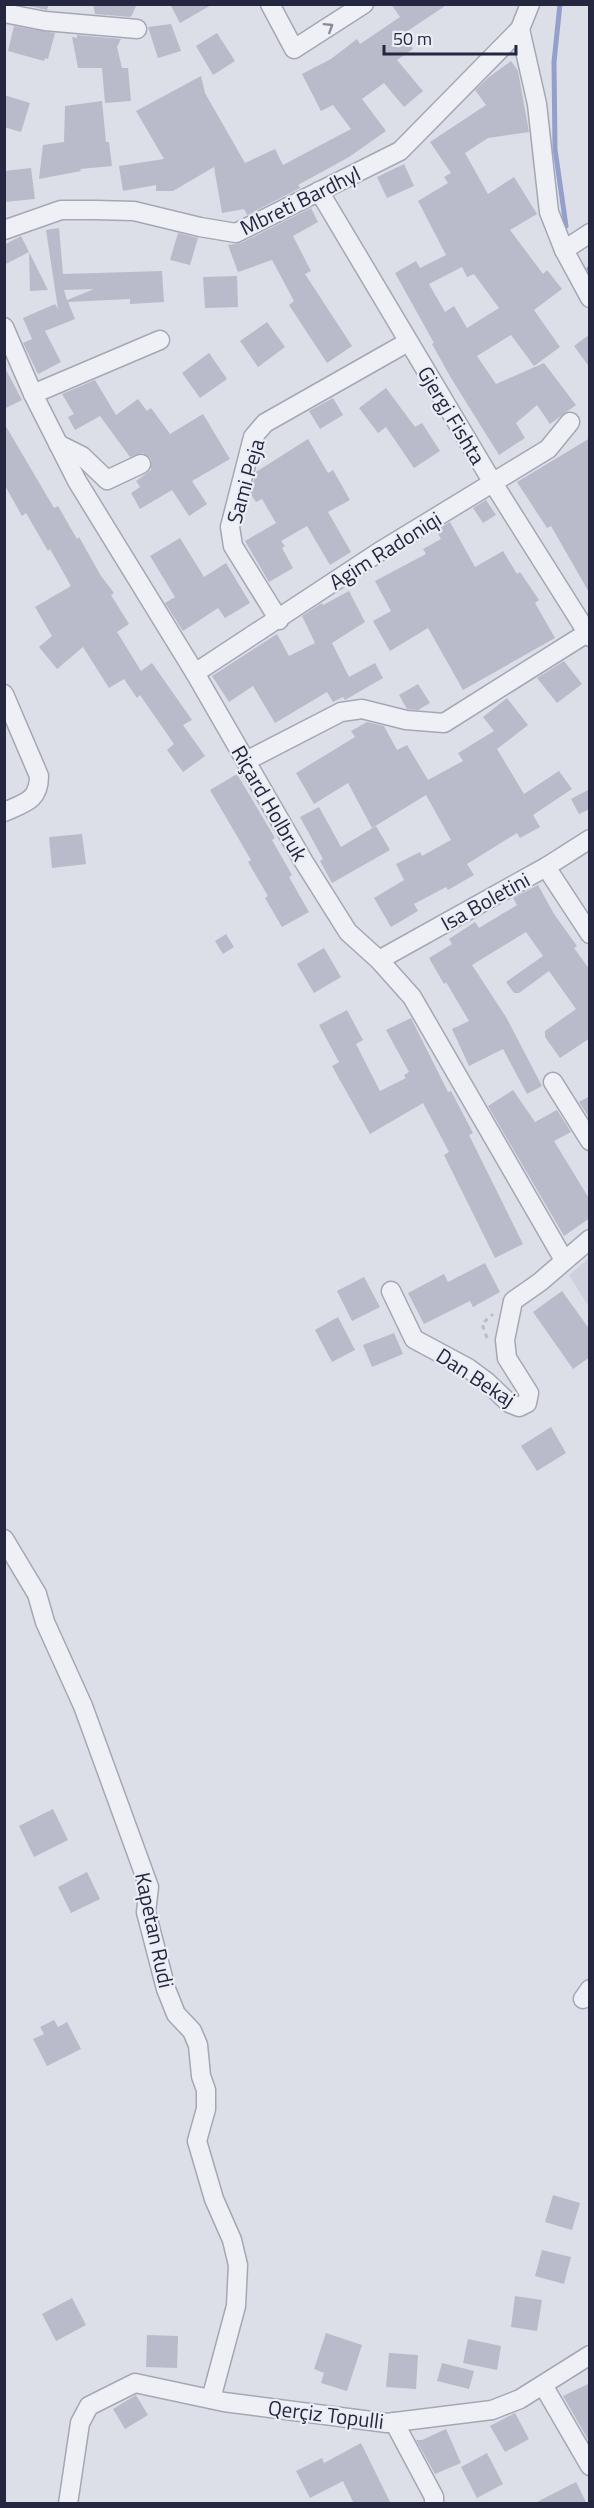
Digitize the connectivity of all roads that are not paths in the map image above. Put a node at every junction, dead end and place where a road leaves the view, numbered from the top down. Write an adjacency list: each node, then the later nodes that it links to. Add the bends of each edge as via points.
1 (270, 4): 2 (street, one-way to 2, via 294,49)
2 (364, 4)
3 (530, 4): 6 (street, Mbreti Bardhyl)
4 (4, 13): 5 (street, via 45,21)
5 (137, 28)
6 (520, 29): 7 (street, Mbreti Bardhyl, via 400,151); 10 (street, via 537,104 549,212)
7 (319, 192): 8 (street, Mbreti Bardhyl, via 236,233 134,211 84,210 60,210); 14 (street, Gjergj Fishta)
8 (4, 230)
9 (590, 233): 10 (street)
10 (564, 250): 11 (street)
11 (590, 298)
12 (4, 327): 15 (street, Riçard Holbruk)
13 (160, 340): 15 (street)
14 (408, 342): 19 (street, Gjergj Fishta); 20 (street, Sami Peja, via 265,423 253,437 230,527 233,546)
15 (33, 394): 17 (street, Riçard Holbruk)
16 (570, 422): 19 (street, Agim Radoniqi, via 548,449)
17 (58, 444): 18 (street, via 82,456 107,480); 22 (street, Riçard Holbruk)
18 (141, 464)
19 (493, 483): 20 (street, Agim Radoniqi, via 379,552); 21 (street, Gjergj Fishta)
20 (279, 620): 22 (street, Agim Radoniqi)
21 (588, 635): 24 (street, via 444,723 406,720 362,709 341,712)
22 (195, 673): 24 (street, Riçard Holbruk)
23 (4, 694): 25 (street, via 39,776 39,789 31,799)
24 (246, 760): 29 (street, Riçard Holbruk, via 348,932)
25 (4, 812)
26 (590, 839): 27 (street, Isa Boletini)
27 (546, 867): 28 (street); 29 (street, Isa Boletini)
28 (590, 933)
29 (379, 960): 33 (street, Riçard Holbruk, via 412,997)
30 (553, 1082): 31 (street)
31 (590, 1141)
32 (590, 1239): 33 (street, Dan Bekaj)
33 (564, 1260): 34 (street, Dan Bekaj, via 513,1301 507,1358 529,1393 527,1403 519,1407 468,1368 414,1339)
34 (391, 1291)
35 (4, 1539): 38 (street, Kapetan Rudi, via 37,1594 45,1622 83,1706 149,1887 146,1912 166,1989 176,2014 192,2031 198,2045 201,2076 207,2090 197,2140 238,2265 236,2306)
36 (590, 2355): 37 (street, Qerçiz Topulli)
37 (543, 2385): 39 (street, Qerçiz Topulli, via 492,2410); 40 (street)
38 (211, 2399): 39 (street, Qerçiz Topulli); 41 (street, Qerçiz Topulli, via 135,2383 89,2406 80,2423)
39 (394, 2422): 42 (street, via 434,2497)
40 (590, 2466)
41 (68, 2504)
42 (434, 2504)

